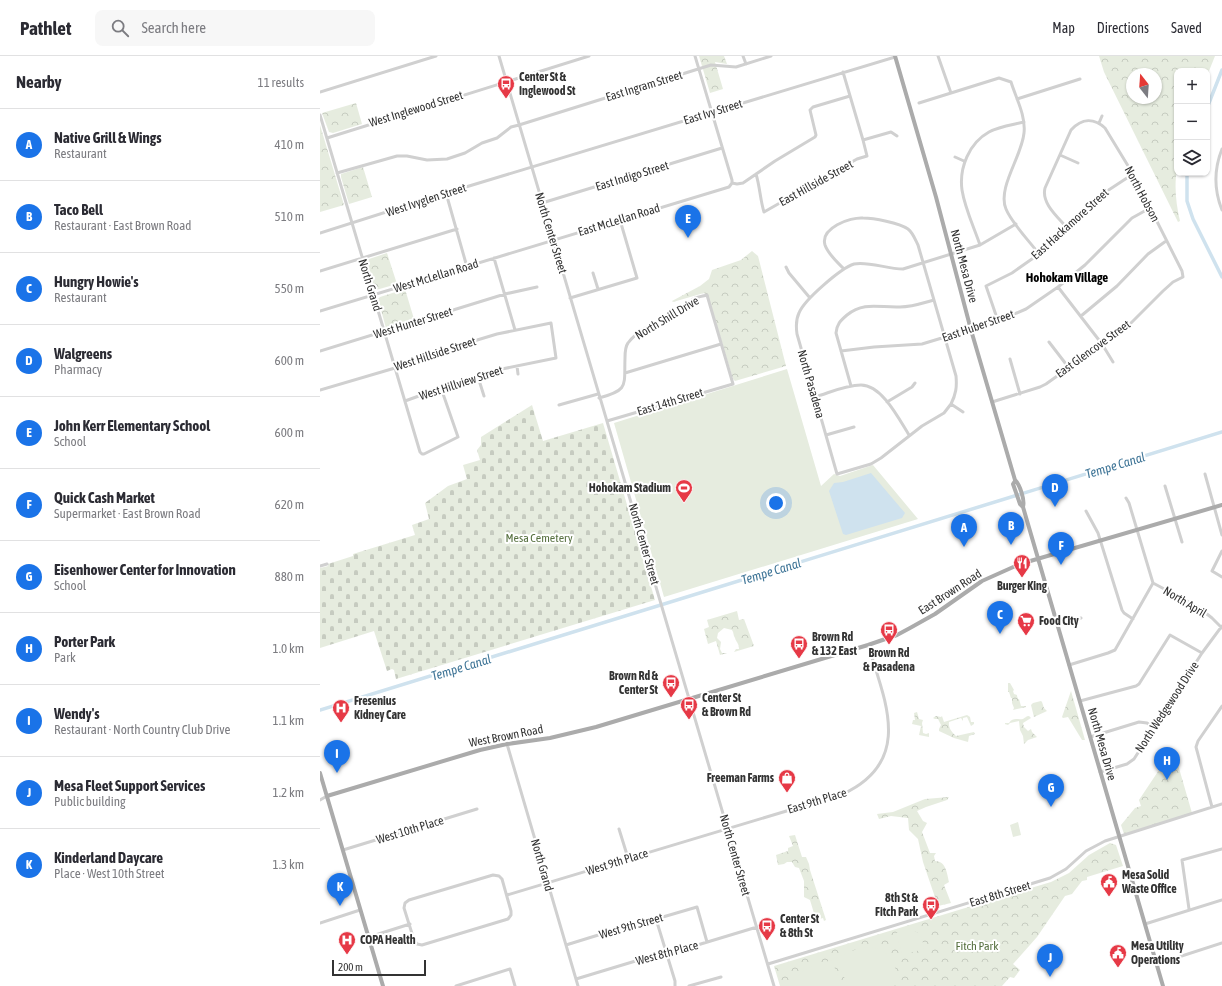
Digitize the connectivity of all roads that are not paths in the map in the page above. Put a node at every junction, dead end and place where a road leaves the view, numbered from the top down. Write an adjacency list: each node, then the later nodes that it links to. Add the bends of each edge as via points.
1 (436, 56): 14 (street)
2 (499, 56): 13 (street, North Center Street)
3 (589, 56): 13 (street, West Inglewood Street)
4 (695, 56): 10 (street)
5 (743, 56): 9 (street)
6 (771, 56): 9 (street, East Ingram Street)
7 (895, 56): 11 (street, East Ivy Street); 57 (main road, North Mesa Drive)
8 (938, 56): 15 (street)
9 (746, 64): 10 (street, East Ingram Street, via 731,67 714,65)
10 (699, 69): 19 (street); 24 (street, East Ingram Street)
11 (844, 72): 16 (street); 19 (street, East Ivy Street)
12 (1080, 79): 17 (street)
13 (506, 81): 24 (street, North Center Street); 28 (street, West Inglewood Street)
14 (320, 92)
15 (951, 93): 17 (street, via 999,78 1012,82); 18 (street)
16 (850, 96): 29 (street); 38 (street, East McLellan Road, via 812,107 810,110 816,135 812,140)
17 (1017, 99): 22 (street)
18 (919, 103)
19 (711, 112): 30 (street); 36 (street, East Ivy Street)
20 (320, 115): 28 (street, North Grand)
21 (1102, 116): 23 (street)
22 (1024, 122): 34 (street, via 1004,126 988,133 975,144); 49 (street, via 1023,143 1006,186 1004,199 1006,209)
23 (1099, 123): 26 (street, via 1083,121); 39 (street, North Hobson, via 1105,128)
24 (519, 125): 36 (street, North Center Street); 37 (street, East Ingram Street, via 511,127 497,138 447,159 427,160 393,156)
25 (1066, 127): 26 (street)
26 (1071, 130): 32 (street)
27 (897, 136): 29 (street, via 891,132)
28 (327, 138): 37 (street, North Grand)
29 (863, 140): 38 (street, East Hillside Street, via 866,156 764,212)
30 (722, 148): 40 (street); 42 (street, East Indigo Street)
31 (1222, 148): 44 (street, via 1216,190)
32 (1060, 155): 35 (street); 51 (street, via 1043,194 1046,202)
33 (955, 157): 34 (street)
34 (964, 161): 55 (street, via 961,177 963,195)
35 (1078, 163)
36 (532, 167): 41 (street, West Ivyglen Street); 42 (street, North Center Street)
37 (337, 173): 48 (street, North Grand)
38 (756, 174): 40 (street, East McLellan Road, via 740,184)
39 (1133, 174): 43 (street, North Hobson); 51 (street, East Hackamore Street, via 1098,197)
40 (731, 184): 47 (street, East McLellan Road)
41 (446, 192): 48 (street, West Ivyglen Street); 50 (street)
42 (542, 203): 53 (street, North Center Street)
43 (1150, 208): 54 (street, North Hobson); 68 (street, East Huber Street, via 1132,218 1085,265)
44 (1222, 210)
45 (874, 213): 46 (street)
46 (873, 219): 60 (street, via 907,229 918,245); 63 (street, via 858,218 841,223 825,236 824,243 828,251)
47 (620, 220): 53 (street, East McLellan Road); 69 (street, via 637,278)
48 (352, 223): 52 (street, West Ivyglen Street); 58 (street, North Grand)
49 (1016, 224): 55 (street); 56 (street)
50 (457, 229): 58 (street); 61 (street)
51 (1068, 229): 56 (street, East Hackamore Street)
52 (320, 233)
53 (553, 241): 59 (street, West McLellan Road); 72 (street, North Center Street)
54 (1166, 241): 66 (street, North Hobson); 76 (street, via 1148,254 1117,286)
55 (980, 245): 57 (street)
56 (1039, 254): 77 (street, East Hackamore Street, via 1012,273 986,286)
57 (951, 255): 60 (street); 79 (main road, North Mesa Drive)
58 (362, 258): 64 (street); 71 (street, North Grand)
59 (494, 258): 61 (street, West McLellan Road); 70 (street)
60 (923, 263): 63 (street, via 903,269 861,263); 74 (street)
61 (467, 267): 71 (street, West McLellan Road)
62 (786, 267): 73 (street)
63 (844, 269): 73 (street, North Pasadena)
64 (320, 271)
65 (593, 273): 69 (street)
66 (1183, 276): 84 (street, East Glencove Street, via 1163,291 1130,324)
67 (537, 287): 70 (street, West Hunter Street)
68 (1058, 287): 76 (street); 77 (street, East Huber Street, via 1026,309)
69 (598, 290): 72 (street)
70 (505, 294): 78 (street); 80 (street, West Hunter Street)
71 (373, 295): 75 (street, West McLellan Road); 80 (street, North Grand)
72 (570, 298): 100 (street, North Center Street)
73 (810, 298): 103 (street, North Pasadena, via 798,313 796,334)
74 (934, 300): 81 (street); 86 (street, via 915,306 860,307 837,326 836,333)
75 (320, 311)
76 (1081, 316): 84 (street)
77 (998, 321): 79 (street, East Huber Street)
78 (515, 330): 87 (street, West Hillside Street, via 551,323); 91 (street, West Hillside Street, via 421,357)
79 (971, 330): 81 (street, East Huber Street); 107 (main road, North Mesa Drive)
80 (384, 332): 85 (street, West Hunter Street); 91 (street, North Grand)
81 (945, 337): 86 (street, East Huber Street, via 922,344); 108 (street, via 957,385)
82 (1049, 342): 92 (street)
83 (721, 344): 93 (street); 93 (street, North Shill Drive, via 706,295 696,298 676,313 632,338 626,346); 111 (street, East 14th Street, via 733,384)
84 (1102, 344): 89 (street); 92 (street, East Glencove Street)
85 (320, 351)
86 (841, 351): 97 (street)
87 (556, 358): 90 (street, West Hillview Street)
88 (1010, 359): 101 (street)
89 (1113, 362)
90 (517, 366): 94 (street, West Hillview Street); 95 (street, West Hillview Street)
91 (395, 368): 99 (street, West Hillside Street); 105 (street, North Grand)
92 (1069, 368): 101 (street, East Glencove Street, via 1040,387)
93 (625, 373): 104 (street, North Shill Drive, via 622,387 618,392)
94 (518, 374)
95 (478, 377): 98 (street, West Hillview Street); 102 (street)
96 (914, 383): 106 (street, via 912,387)
97 (852, 386): 103 (street); 106 (street, via 861,385 875,389)
98 (441, 388): 105 (street, West Hillview Street); 105 (street, North Grand, via 458,437 424,454)
99 (320, 390)
100 (598, 394): 104 (street, North Center Street); 109 (street)
101 (1020, 394): 107 (street, East Glencove Street)
102 (484, 396)
103 (815, 397): 113 (street, North Pasadena)
104 (599, 398): 111 (street, North Center Street)
105 (405, 401)
106 (887, 402): 114 (street)
107 (992, 402): 127 (main road, North Mesa Drive, via 1015,481 1013,484 1018,491)
108 (951, 404): 110 (street); 114 (street, via 944,413)
109 (559, 406)
110 (963, 412)
111 (607, 421): 139 (street, North Center Street)
112 (854, 427): 113 (street)
113 (826, 435): 114 (street, North Pasadena, via 837,474 871,464)
114 (909, 435)
115 (1205, 474): 119 (street)
116 (1165, 486): 121 (street)
117 (1126, 498): 122 (street, North April)
118 (1222, 505): 119 (main road, East Brown Road)
119 (1214, 507): 121 (main road, East Brown Road); 123 (street)
120 (1086, 511): 124 (street)
121 (1175, 518): 122 (main road, East Brown Road); 125 (street)
122 (1137, 529): 124 (main road, East Brown Road); 131 (street, North April)
123 (1222, 535)
124 (1100, 540): 127 (main road, East Brown Road); 133 (street, via 1122,610)
125 (1182, 542)
126 (1222, 551): 130 (street, via 1212,571)
127 (1038, 558): 134 (main road, North Mesa Drive); 136 (main road, East Brown Road, via 990,577 910,628)
128 (327, 564): 129 (street)
129 (320, 566)
130 (1222, 577)
131 (1153, 583): 133 (street); 135 (street, North April, via 1198,607)
132 (1081, 618): 134 (street)
133 (1133, 619): 138 (street, via 1115,650)
134 (1058, 625): 138 (main road, North Mesa Drive)
135 (1222, 627): 137 (street, North Wedgewood Drive)
136 (868, 645): 139 (main road, East Brown Road); 152 (street, East 9th Place, via 887,710 889,733 886,748 877,767 863,783 843,794)
137 (1202, 654): 140 (street, via 1170,635 1139,684); 142 (street, North Wedgewood Drive)
138 (1069, 665): 140 (main road, North Mesa Drive)
139 (690, 699): 144 (main road, West Brown Road, via 569,734); 152 (street, North Center Street)
140 (1080, 701): 143 (main road, North Mesa Drive)
141 (1222, 706): 150 (street, via 1196,747)
142 (1154, 728): 143 (street, via 1147,723 1139,722); 145 (street, North Wedgewood Drive, via 1134,759 1127,764)
143 (1090, 737): 145 (main road, North Mesa Drive)
144 (507, 744): 147 (main road, West Brown Road, via 473,751); 158 (street, North Grand)
145 (1100, 772): 154 (main road, North Mesa Drive)
146 (320, 773): 147 (main road)
147 (327, 796): 148 (street, West Brown Road); 156 (main road)
148 (320, 799)
149 (1222, 804): 150 (street, East 8th Street)
150 (1212, 807): 154 (street, East 8th Street)
151 (477, 809): 156 (street, West 10th Place)
152 (728, 828): 157 (street, West 9th Place); 167 (street, North Center Street)
153 (619, 829): 157 (street)
154 (1119, 836): 166 (main road, North Mesa Drive); 173 (street, East 8th Street, via 1095,845 1066,869 1050,878)
155 (1222, 849): 161 (street, via 1182,860)
156 (342, 850): 162 (main road)
157 (628, 858): 158 (street, West 9th Place)
158 (548, 883): 159 (street, West 9th Place); 171 (street, North Grand)
159 (506, 895): 165 (street, via 502,880 494,875 409,900 404,908); 165 (street, via 511,911 508,919 429,943 417,944)
160 (1222, 900): 161 (street)
161 (1189, 909): 166 (street)
162 (360, 910): 164 (street); 168 (main road)
163 (656, 919): 169 (street, West 9th Street, via 697,907); 171 (street, West 9th Street); 172 (street)
164 (320, 923)
165 (410, 924): 168 (street)
166 (1145, 924): 174 (main road, North Mesa Drive)
167 (757, 927): 169 (street, West 8th Place); 173 (street, North Center Street)
168 (369, 937): 177 (main road)
169 (707, 942): 172 (street, West 8th Place)
170 (1222, 943): 174 (street)
171 (566, 945): 176 (street, North Grand)
172 (666, 953): 176 (street, West 8th Place); 181 (street)
173 (768, 964): 183 (street, North Center Street)
174 (1157, 964): 184 (main road, North Mesa Drive)
175 (721, 977): 182 (street)
176 (576, 979): 180 (street, North Grand)
177 (383, 986)
178 (456, 986): 179 (street, via 510,970)
179 (515, 986)
180 (578, 986)
181 (675, 986)
182 (689, 986)
183 (774, 986)
184 (1163, 986)

